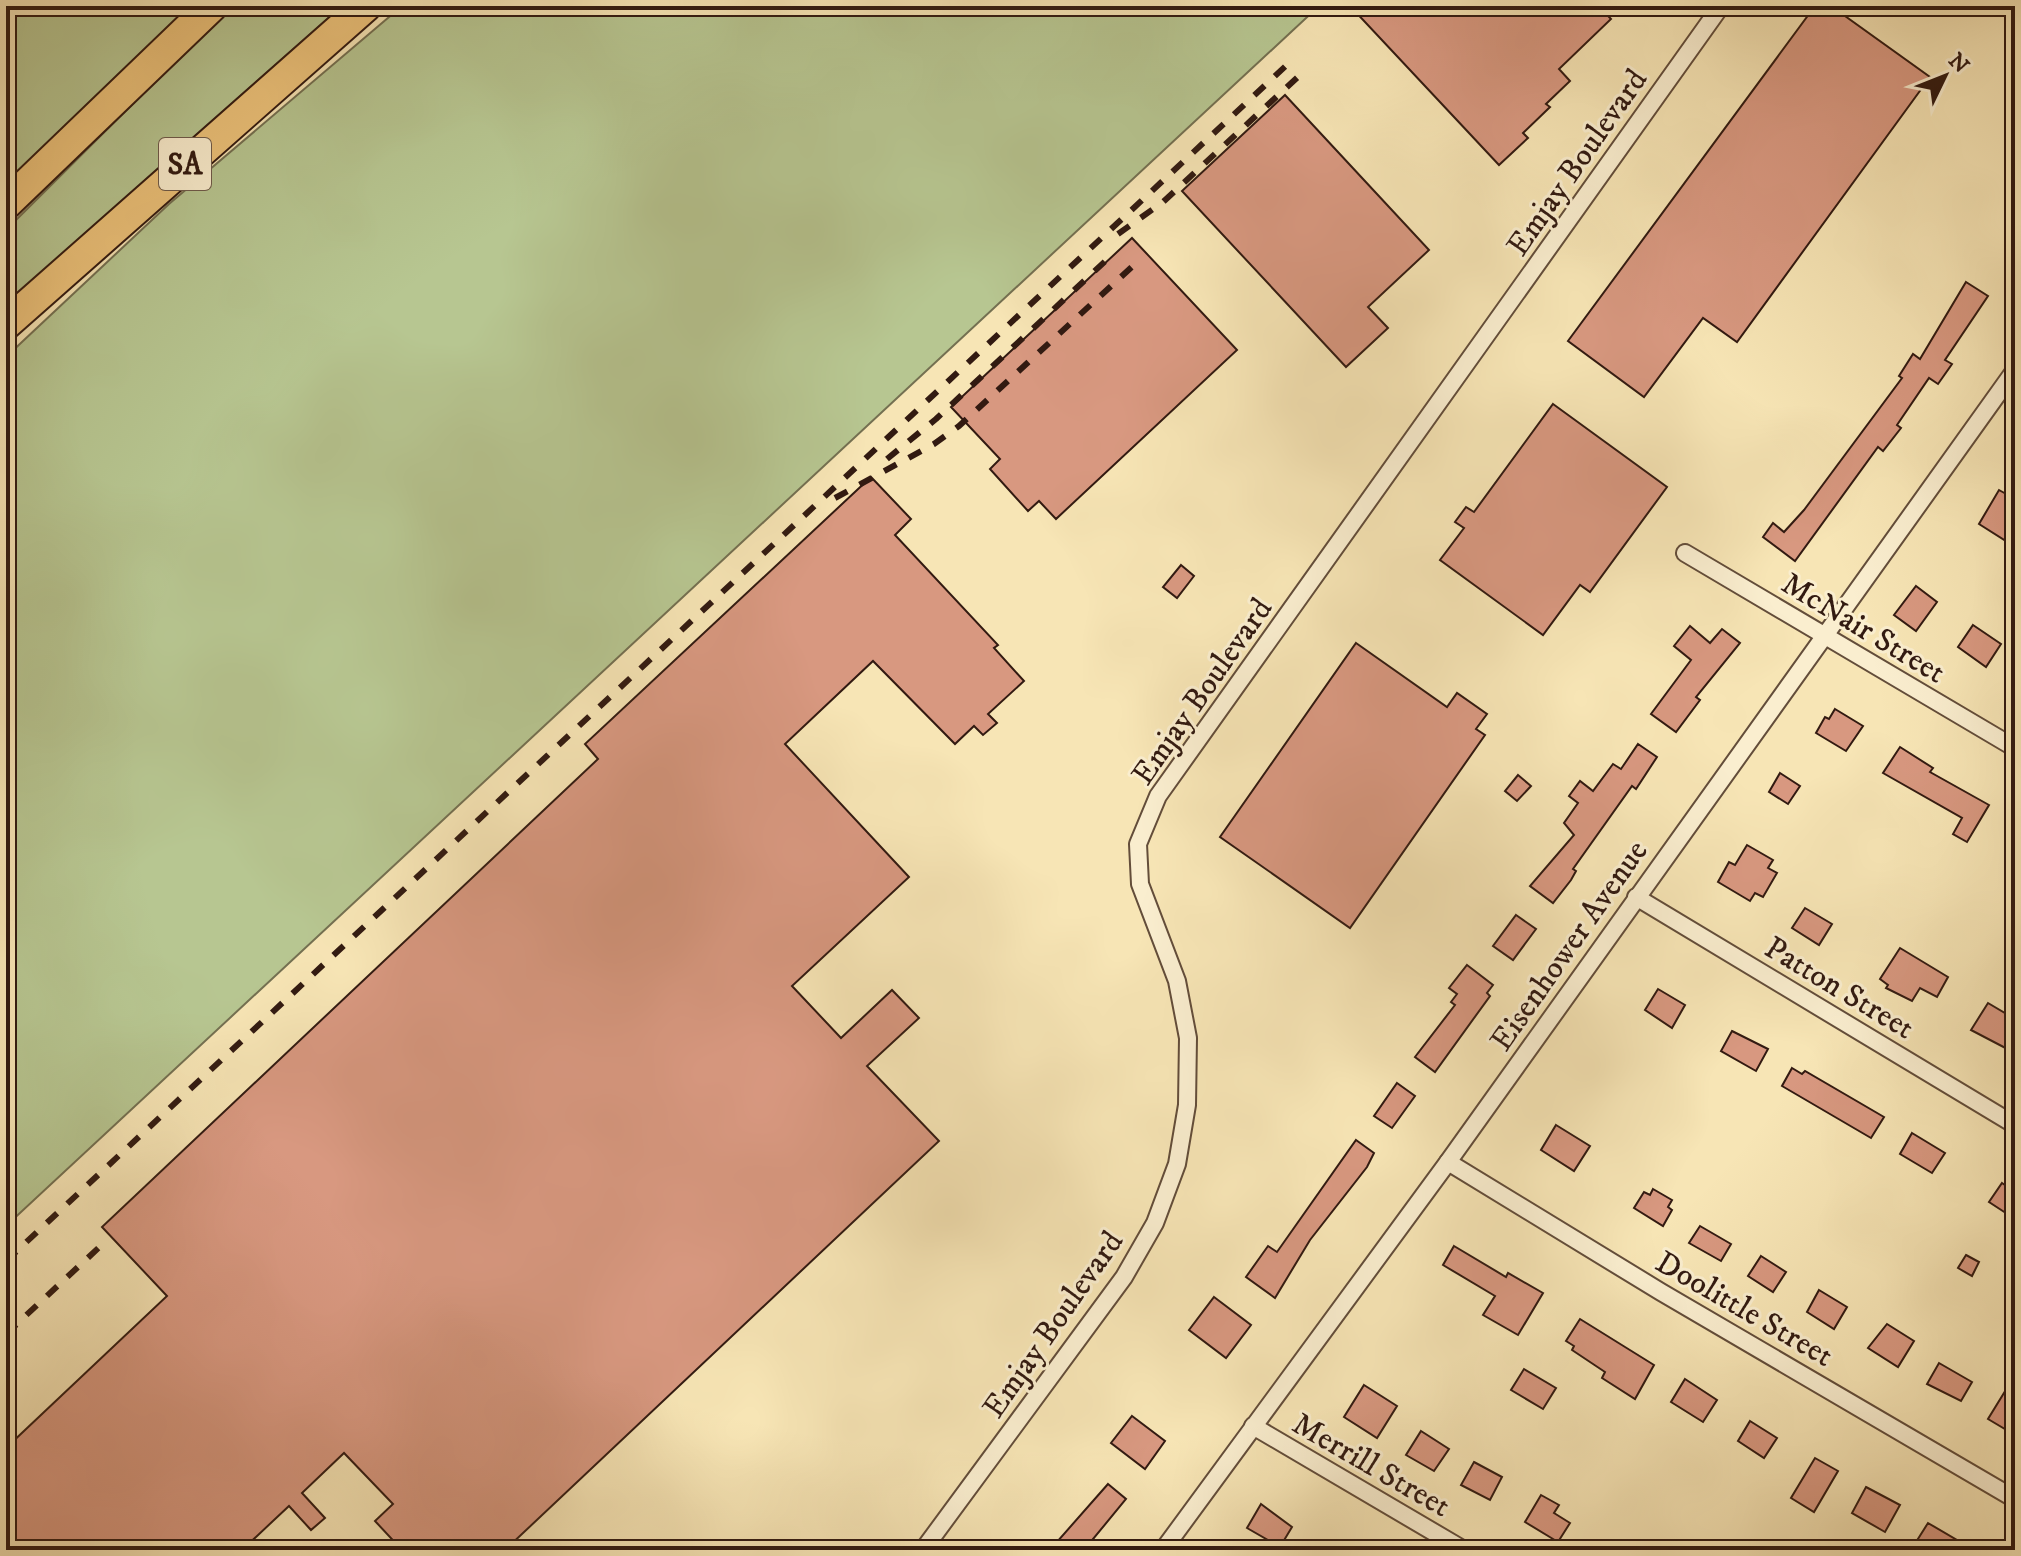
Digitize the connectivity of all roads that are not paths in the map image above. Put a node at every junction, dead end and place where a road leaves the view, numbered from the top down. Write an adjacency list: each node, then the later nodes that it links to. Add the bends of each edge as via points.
1 (212, 6): 4 (highway)
2 (366, 6): 5 (highway, SA)
3 (1721, 6): 15 (street, Emjay Boulevard, via 1158,796 1138,844 1140,884 1177,981 1188,1038 1187,1105 1177,1164 1155,1223 1124,1277)
4 (6, 204)
5 (6, 324)
6 (2015, 372): 8 (street, Eisenhower Avenue)
7 (1685, 553): 8 (street, McNair Street)
8 (1823, 636): 9 (street, McNair Street); 10 (street, Eisenhower Avenue)
9 (2015, 748)
10 (1636, 897): 11 (street, Patton Street); 12 (street, Eisenhower Avenue)
11 (2015, 1125)
12 (1448, 1162): 13 (street, Eisenhower Avenue); 14 (street, Doolittle Street)
13 (1253, 1426): 16 (street, Eisenhower Avenue); 17 (street, Merrill Street)
14 (2015, 1499)
15 (923, 1550)
16 (1163, 1550)
17 (1464, 1550)

